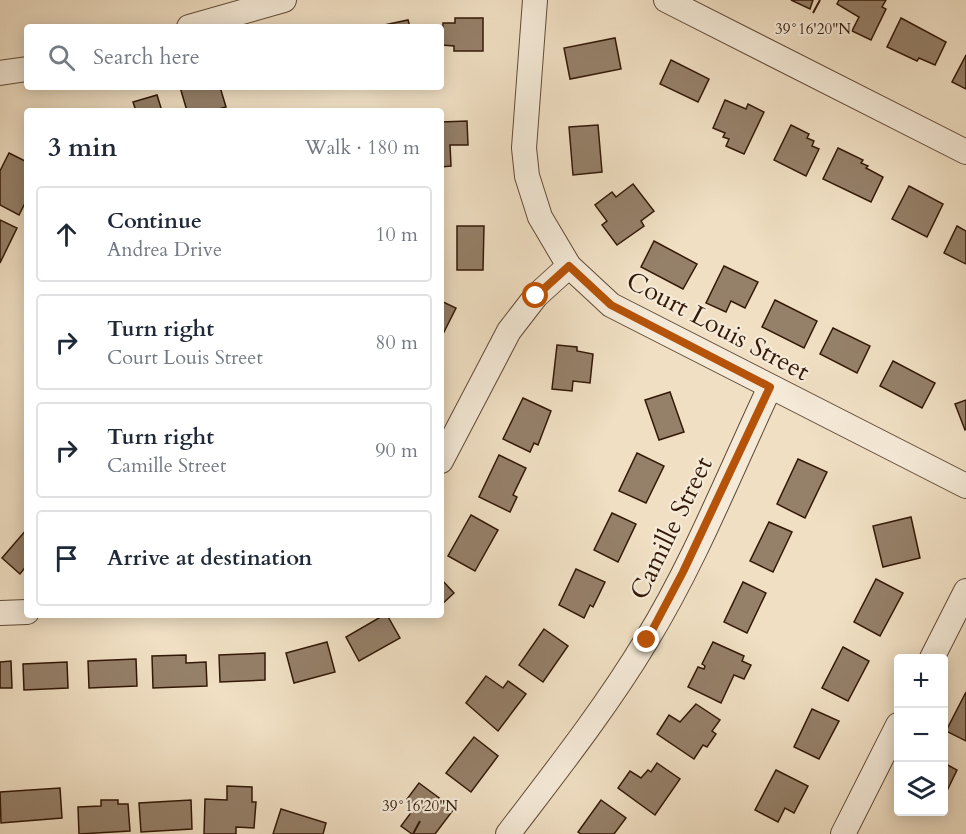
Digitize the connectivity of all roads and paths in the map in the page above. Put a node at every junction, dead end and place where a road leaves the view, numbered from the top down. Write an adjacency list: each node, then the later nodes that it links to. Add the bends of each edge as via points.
1 (284, 0): 4 (street)
2 (535, 0): 8 (street, Court Louis Street, via 524,148 527,176 540,217)
3 (666, 0): 7 (street)
4 (201, 16)
5 (24, 69): 6 (street)
6 (0, 73)
7 (966, 152)
8 (569, 266): 9 (street, Court Louis Street, via 611,305); 10 (street, via 536,296 509,331)
9 (770, 387): 11 (street, Court Louis Street); 17 (street, Camille Street, via 647,640 599,715)
10 (444, 455)
11 (966, 486)
12 (966, 591): 15 (street)
13 (24, 612): 14 (street)
14 (0, 613)
15 (934, 654)
16 (894, 733): 18 (street)
17 (508, 834)
18 (843, 834)

